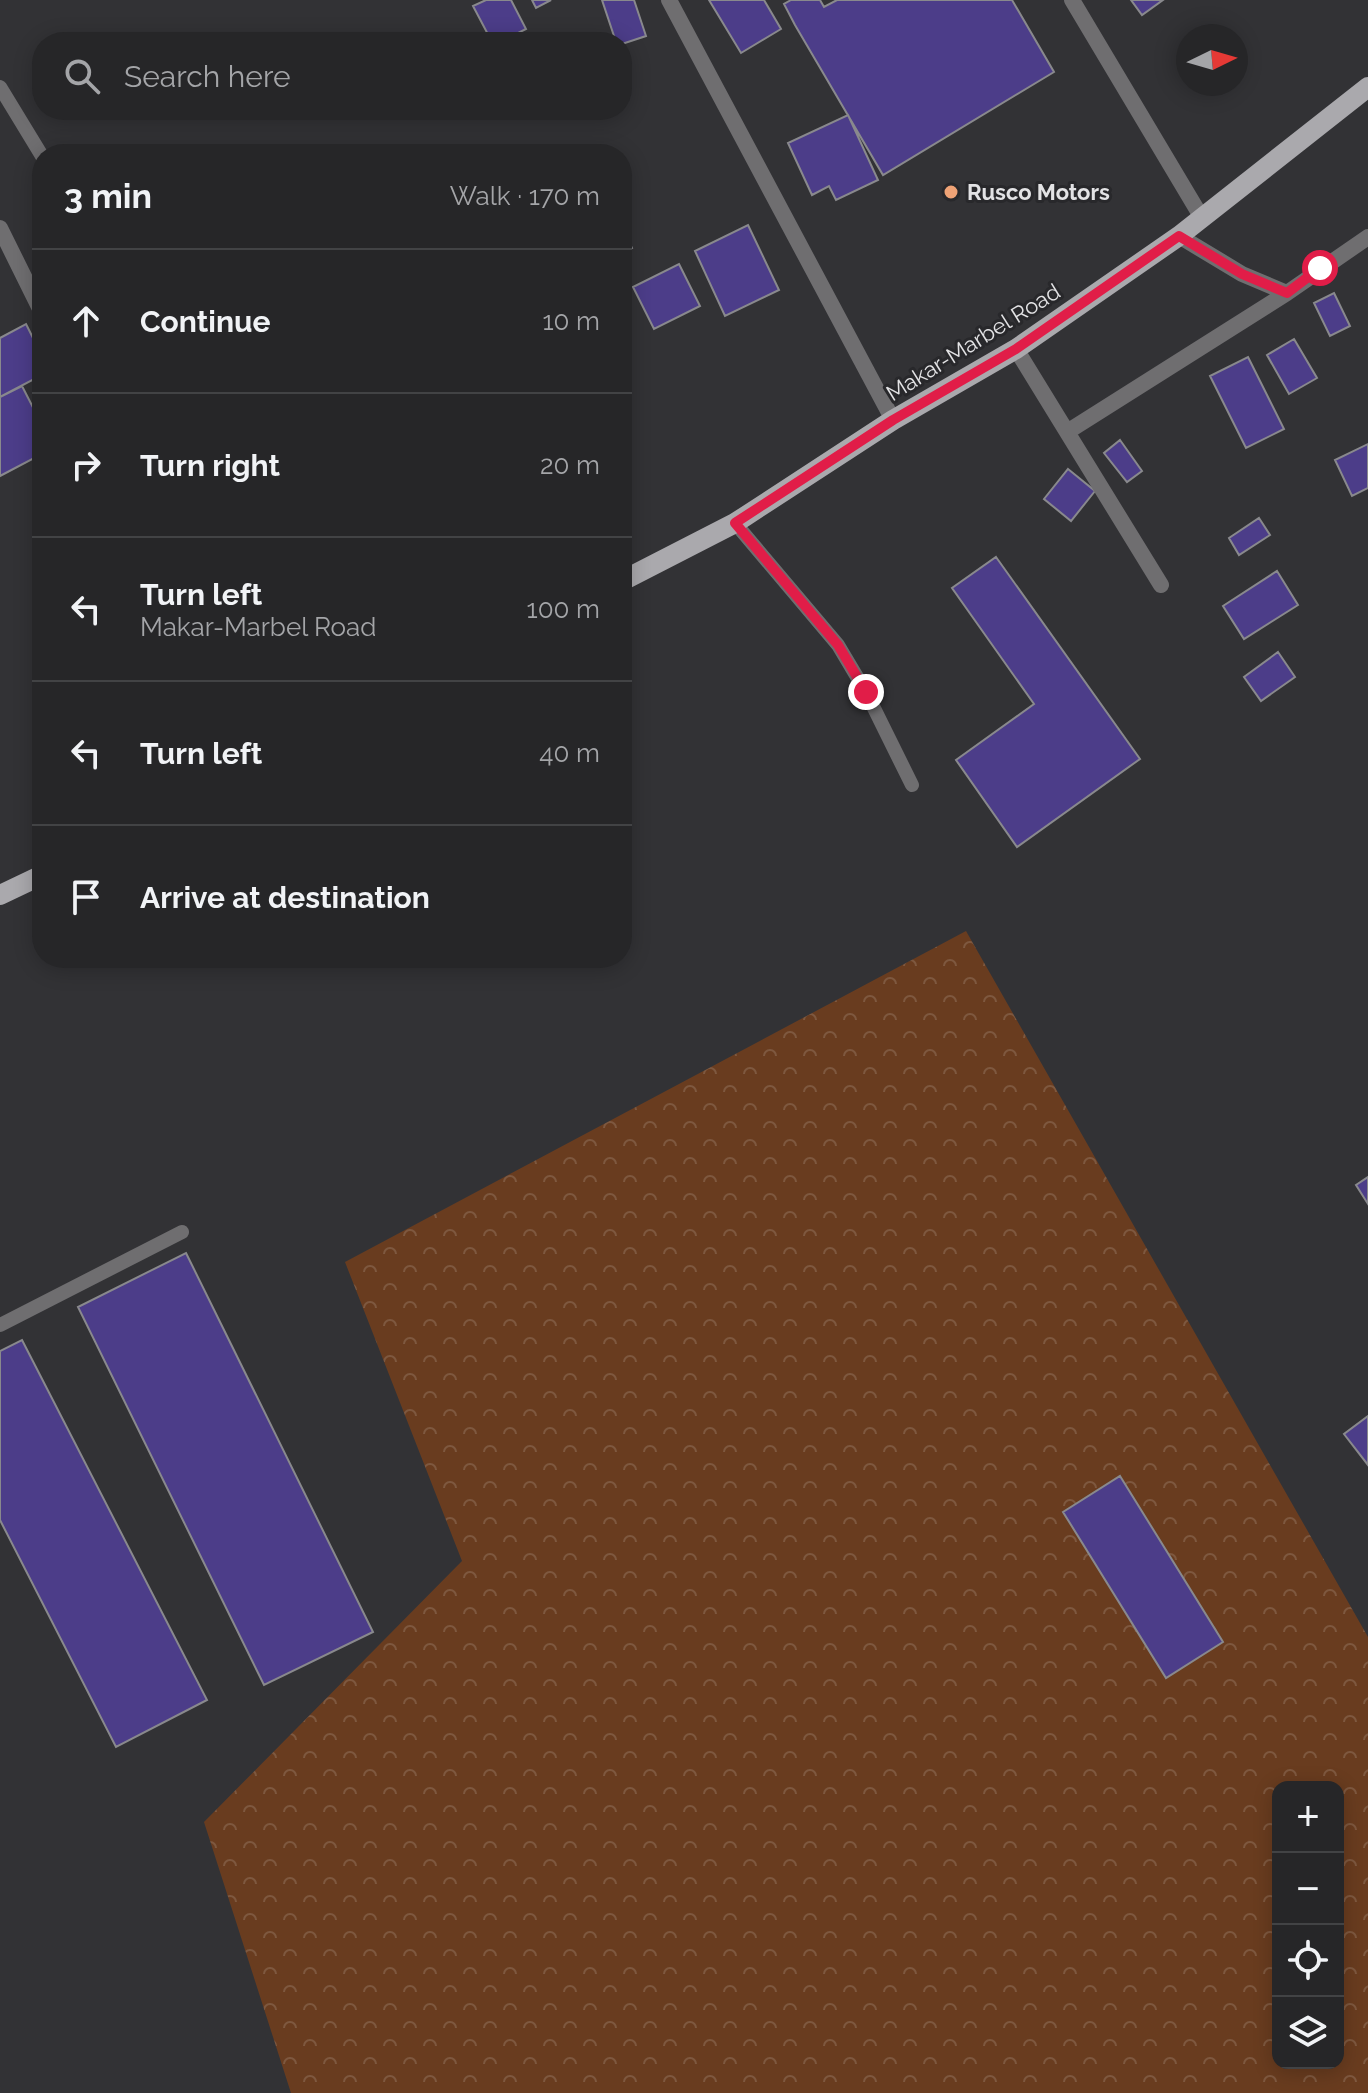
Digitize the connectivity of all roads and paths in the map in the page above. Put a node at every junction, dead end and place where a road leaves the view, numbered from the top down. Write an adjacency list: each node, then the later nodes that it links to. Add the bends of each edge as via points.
1 (669, 0): 13 (street)
2 (1072, 0): 6 (street)
3 (0, 87): 5 (lane)
4 (1368, 87): 6 (main road, Makar-Marbel Road)
5 (35, 144)
6 (1202, 218): 8 (main road, Makar-Marbel Road)
7 (0, 228): 10 (street)
8 (1179, 236): 11 (street, via 1242,274); 12 (main road, Makar-Marbel Road)
9 (1368, 237): 11 (street)
10 (32, 293)
11 (1287, 293): 14 (street)
12 (1016, 349): 13 (main road, Makar-Marbel Road); 14 (street)
13 (893, 420): 15 (main road, Makar-Marbel Road)
14 (1067, 432): 17 (street)
15 (735, 523): 16 (main road, Makar-Marbel Road); 18 (lane, via 838,645)
16 (632, 576)
17 (1161, 585)
18 (912, 785)
19 (32, 880): 20 (main road)
20 (0, 895)
21 (182, 1232): 22 (lane)
22 (0, 1325)

